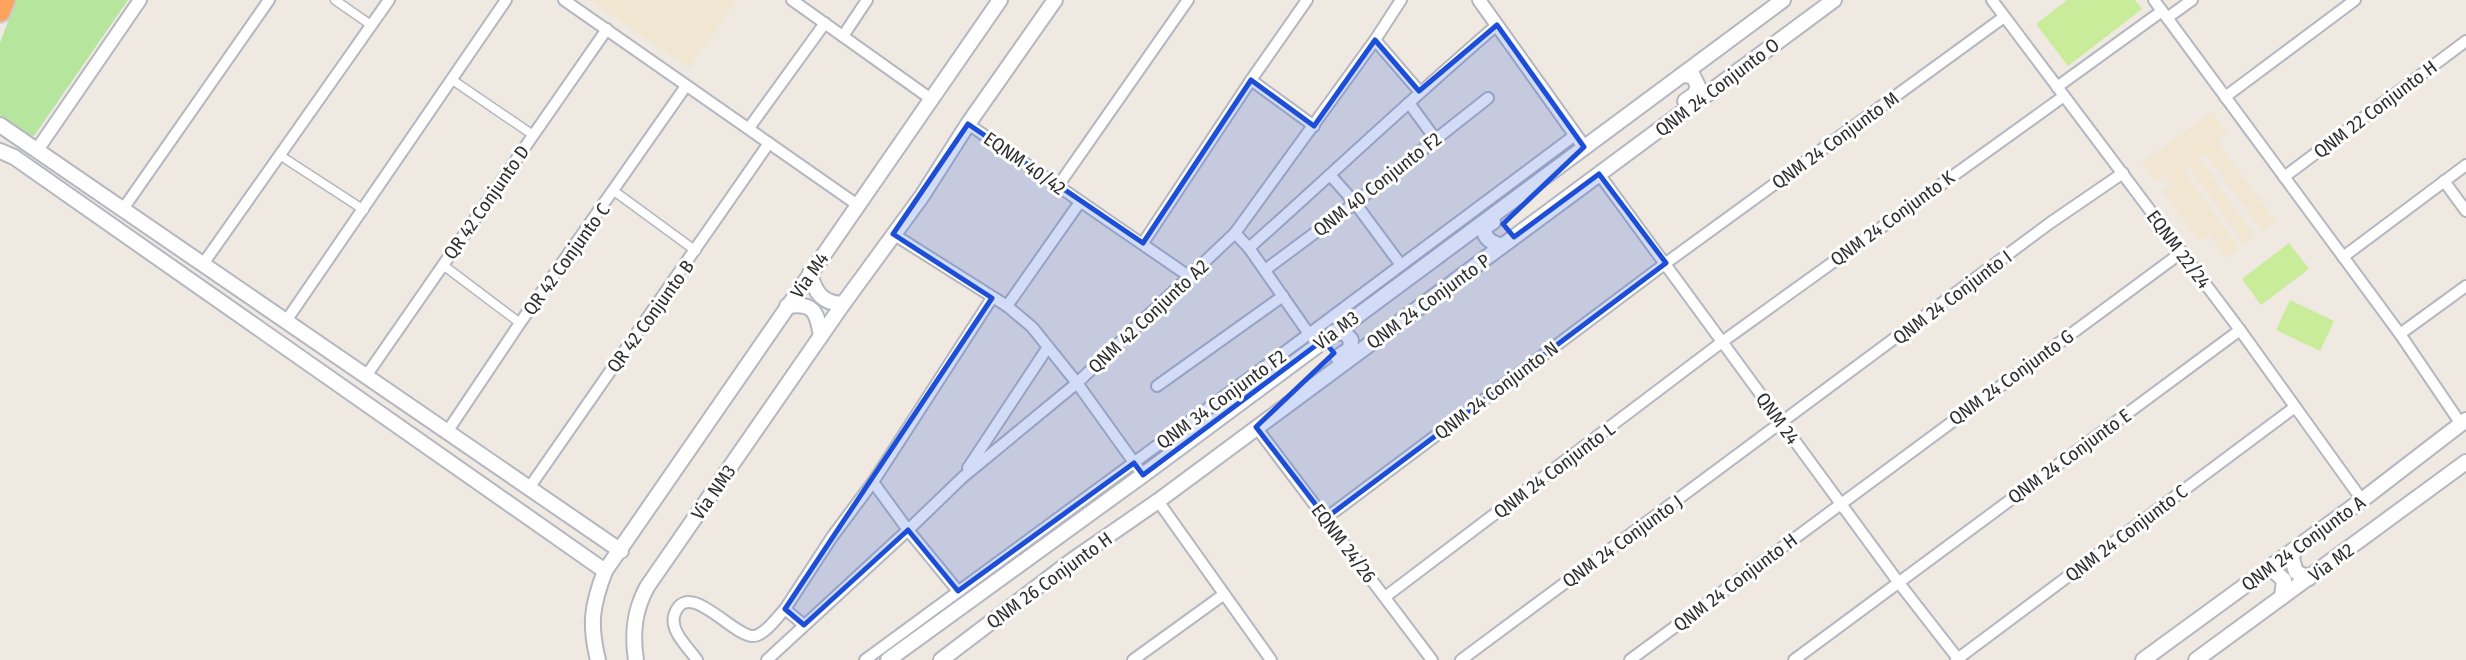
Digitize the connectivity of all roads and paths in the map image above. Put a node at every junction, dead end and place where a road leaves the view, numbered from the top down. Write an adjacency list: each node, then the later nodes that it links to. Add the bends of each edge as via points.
1 (5, 0): 22 (highway)
2 (140, 0): 51 (street)
3 (269, 0): 67 (street)
4 (335, 0): 26 (street)
5 (388, 0): 26 (street)
6 (506, 0): 33 (street)
7 (565, 0): 28 (street)
8 (792, 0): 25 (street)
9 (867, 0): 29 (street)
10 (1000, 0): 40 (main road, Via M4)
11 (1055, 0): 42 (main road)
12 (1188, 0): 62 (street)
13 (1307, 0): 34 (street)
14 (1401, 0): 30 (street, QNM 42 Conjunto A2)
15 (1479, 0): 27 (street)
16 (1783, 0): 32 (main road, Via M3)
17 (1834, 0): 52 (main road, QNM 24 Conjunto O)
18 (1992, 0): 24 (street, EQNM 22/24)
19 (2154, 0): 23 (street)
20 (2192, 0): 23 (street, QNM 24 Conjunto K)
21 (2355, 0): 38 (street)
22 (0, 12)
23 (2164, 14): 37 (street, QNM 24 Conjunto K); 38 (street)
24 (2004, 17): 37 (street, EQNM 22/24); 78 (street, QNM 24 Conjunto M)
25 (825, 23): 29 (street); 45 (street)
26 (371, 25): 54 (street)
27 (1497, 25): 36 (street); 49 (street)
28 (607, 29): 35 (street); 46 (street, QR 42 Conjunto D)
29 (843, 36): 40 (street)
30 (1375, 40): 36 (street); 44 (street, QNM 42 Conjunto A2)
31 (2466, 41): 60 (street, QNM 22 Conjunto H)
32 (1682, 75): 49 (main road, Via M3); 52 (main road, via 1695,79 1695,94 1658,120)
33 (451, 79): 46 (street); 68 (street)
34 (1251, 80): 44 (street); 72 (street)
35 (686, 86): 45 (street); 63 (street, QR 42 Conjunto C)
36 (1419, 91): 41 (street)
37 (2060, 91): 57 (street, EQNM 22/24); 98 (street, QNM 24 Conjunto K)
38 (2225, 97): 60 (street)
39 (1488, 98): 47 (street, QNM 40 Conjunto F2)
40 (931, 99): 66 (main road, Via M4)
41 (1409, 103): 47 (street); 59 (street)
42 (968, 124): 62 (street, EQNM 40/42); 71 (main road)
43 (0, 125): 48 (main road)
44 (1314, 126): 70 (street, QNM 42 Conjunto A2)
45 (749, 128): 50 (street)
46 (533, 135): 80 (street, QR 42 Conjunto D)
47 (1436, 140): 65 (street, QNM 40 Conjunto F2)
48 (23, 141): 51 (main road); 53 (main road)
49 (1580, 141): 55 (main road, Via M3); 81 (street, QNM 34 Conjunto F2)
50 (769, 143): 66 (street); 75 (street, QR 42 Conjunto B)
51 (37, 150): 67 (main road)
52 (1630, 151): 58 (main road, QNM 24 Conjunto O)
53 (7, 154): 120 (main road)
54 (281, 156): 68 (street); 79 (street)
55 (1561, 165): 73 (main road, via 1530,196 1484,228 1491,242); 94 (main road, Via M3)
56 (2466, 165): 61 (street)
57 (2123, 173): 76 (street, EQNM 22/24); 105 (street, QNM 24 Conjunto I)
58 (1599, 174): 73 (main road, QNM 24 Conjunto P); 78 (street, QNM 24)
59 (1331, 176): 65 (street); 74 (street)
60 (2284, 177): 77 (street)
61 (2444, 181): 69 (street); 77 (street)
62 (1058, 186): 64 (street, EQNM 40/42)
63 (614, 191): 75 (street); 92 (street, QR 42 Conjunto C)
64 (1080, 202): 72 (street, EQNM 40/42); 90 (street, EQNM 40/42)
65 (1355, 203): 81 (street); 82 (street, QNM 40 Conjunto F2)
66 (859, 206): 83 (main road, Via M4)
67 (122, 209): 79 (main road)
68 (363, 210): 91 (street)
69 (2466, 211)
70 (1235, 233): 74 (street); 84 (street, QNM 42 Conjunto A2)
71 (892, 234): 87 (street); 88 (main road)
72 (1143, 243): 84 (street, EQNM 40/42)
73 (1502, 246): 104 (main road, QNM 24 Conjunto P)
74 (1249, 248): 82 (street)
75 (696, 251): 113 (street, QR 42 Conjunto B)
76 (2182, 252): 93 (street, EQNM 22/24); 116 (street, QNM 24 Conjunto G)
77 (2343, 257): 96 (street)
78 (1666, 263): 98 (street, QNM 24); 118 (street, QNM 24 Conjunto N)
79 (203, 264): 91 (main road)
80 (443, 265): 92 (street); 100 (street, QR 42 Conjunto D)
81 (1401, 265): 95 (street, QNM 34 Conjunto F2)
82 (1265, 270): 86 (street)
83 (810, 273): 88 (main road, via 819,296); 89 (main road, Via M4)
84 (1190, 277): 101 (street, QNM 42 Conjunto A2)
85 (2466, 286): 96 (street)
86 (1283, 296): 95 (street); 102 (street)
87 (992, 298): 90 (street); 112 (street)
88 (843, 304): 97 (main road)
89 (787, 306): 97 (main road, via 800,304 814,311); 123 (main road, Via M4)
90 (1007, 306): 99 (street)
91 (286, 321): 100 (main road)
92 (520, 323): 108 (street, QR 42 Conjunto C)
93 (2240, 330): 103 (street, EQNM 22/24); 128 (street, QNM 24 Conjunto E)
94 (1333, 332): 104 (main road, via 1348,334 1350,349 1308,380); 110 (main road, Via M3)
95 (1309, 334): 110 (street, QNM 34 Conjunto F2)
96 (2400, 334): 106 (street)
97 (821, 336): 136 (main road, Via NM3, via 647,587 634,624)
98 (1722, 342): 105 (street, QNM 24); 131 (street, QNM 24 Conjunto L)
99 (1048, 347): 101 (street); 111 (street, QNM 42 Conjunto A2)
100 (366, 376): 108 (main road)
101 (1077, 383): 110 (street); 111 (street, QNM 42 Conjunto A2)
102 (1157, 386)
103 (2295, 407): 114 (street, EQNM 22/24); 148 (street, QNM 24 Conjunto C)
104 (1277, 412): 107 (main road, QNM 24 Conjunto P)
105 (1782, 422): 116 (street, QNM 24); 145 (street, QNM 24 Conjunto J)
106 (2464, 422): 114 (main road, QNM 24 Conjunto A)
107 (1256, 427): 115 (main road); 118 (street, EQNM 24/26)
108 (447, 432): 113 (main road)
109 (2466, 462): 127 (main road, Via M2)
110 (1138, 469): 121 (main road, Via M3); 129 (street, QNM 34 Conjunto F2)
111 (963, 477): 119 (street, QNM 42 Conjunto A2)
112 (873, 482): 119 (street); 133 (street)
113 (529, 488): 117 (main road)
114 (2362, 500): 122 (main road, QNM 24 Conjunto A)
115 (1158, 501): 124 (main road, QNM 26 Conjunto H); 130 (street)
116 (1840, 503): 128 (street, QNM 24); 146 (street, QNM 24 Conjunto H)
117 (567, 514): 120 (main road); 123 (main road)
118 (1326, 518): 131 (street, EQNM 24/26)
119 (908, 530): 129 (street); 134 (street, QNM 42 Conjunto A2)
120 (553, 534): 125 (main road)
121 (1053, 541): 124 (main road, via 1053,556); 140 (main road, Via M3)
122 (2294, 550): 126 (main road, QNM 24 Conjunto A); 127 (main road, via 2296,572)
123 (621, 551): 125 (main road)
124 (1070, 562): 141 (main road, QNM 26 Conjunto H)
125 (606, 571): 135 (main road, via 592,613)
126 (2264, 571): 132 (main road, via 2274,571 2284,580); 149 (main road, QNM 24 Conjunto A)
127 (2309, 578): 132 (main road, Via M2)
128 (1899, 583): 147 (street, QNM 24 Conjunto E); 148 (street, QNM 24)
129 (958, 591): 139 (street, QNM 34 Conjunto F2)
130 (1223, 596): 142 (street); 143 (street)
131 (1385, 597): 144 (street, EQNM 24/26)
132 (2281, 597): 150 (main road, Via M2)
133 (785, 609): 134 (street); 137 (street, via 761,634 751,636 741,634 701,604 693,601 678,607 673,624)
134 (804, 625): 138 (street, QNM 42 Conjunto A2)
135 (598, 660)
136 (636, 660)
137 (697, 660)
138 (767, 660)
139 (865, 660)
140 (888, 660)
141 (941, 660)
142 (1133, 660)
143 (1271, 660)
144 (1432, 660)
145 (1461, 660)
146 (1630, 660)
147 (1794, 660)
148 (1958, 660)
149 (2143, 660)
150 (2196, 660)

